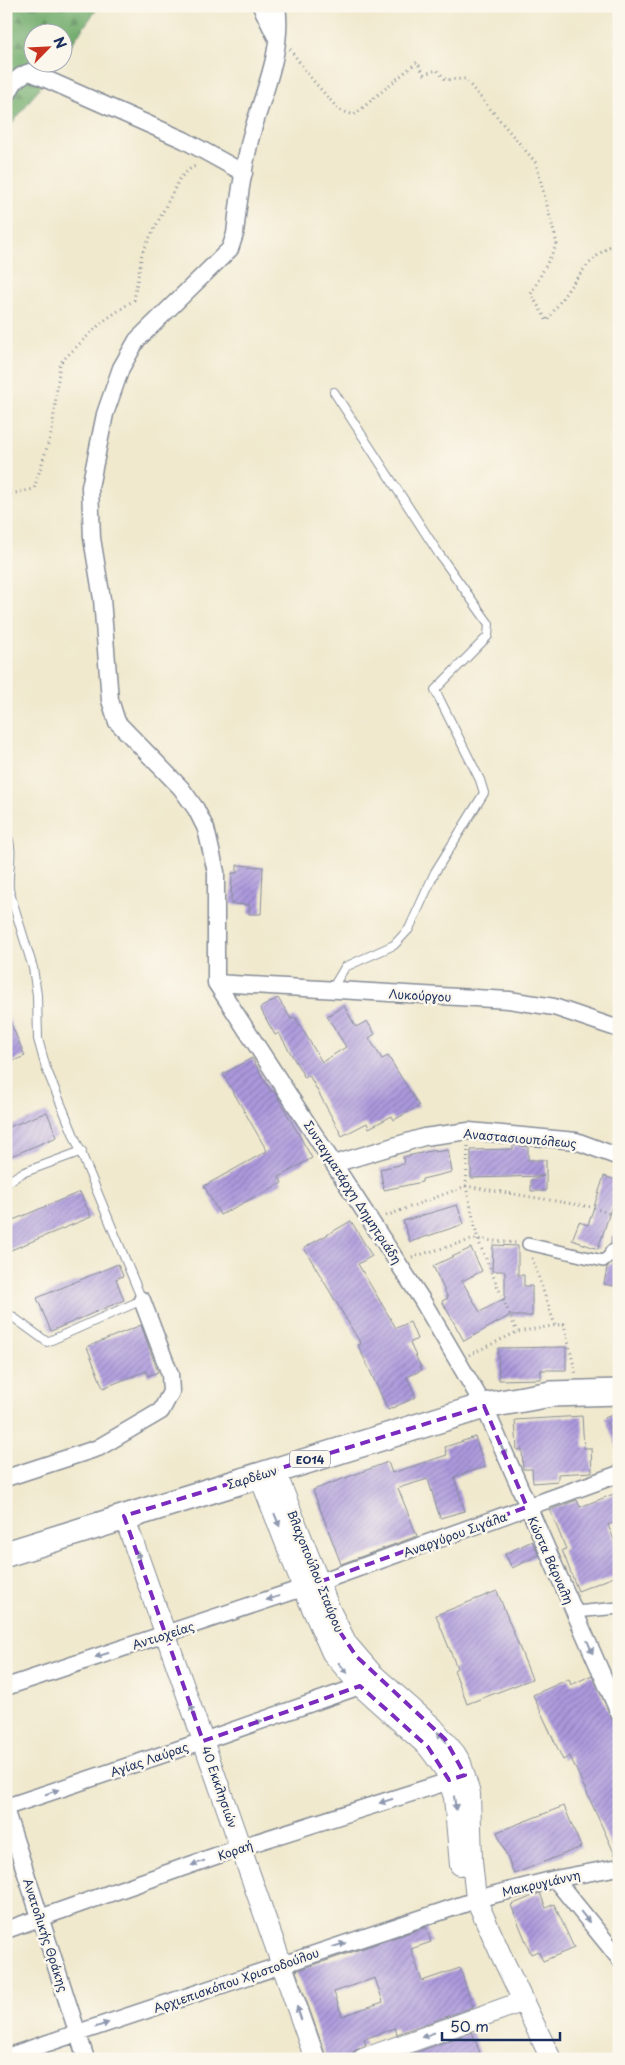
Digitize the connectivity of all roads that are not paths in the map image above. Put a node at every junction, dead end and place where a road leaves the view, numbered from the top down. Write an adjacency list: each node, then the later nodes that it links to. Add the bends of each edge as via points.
1 (261, 6): 3 (street)
2 (276, 6): 3 (street)
3 (277, 40): 5 (street)
4 (6, 98): 5 (street, via 14,82 30,72 184,140)
5 (244, 174): 8 (street, via 230,249 137,340 121,368 105,414 90,487 92,538 102,599 110,700 117,722 180,788 206,829 216,872)
6 (334, 392): 9 (lane, via 439,554 489,624 488,636 435,690 484,793 435,872 409,929 394,945 344,967)
7 (6, 832): 11 (lane, via 11,849 9,890 32,968 37,995 38,1039 46,1068)
8 (216, 983): 9 (street, Λυκούργου); 13 (street, Συνταγματάρχη Δημητριάδη)
9 (332, 990): 10 (street, Λυκούργου, via 509,1000 554,1007)
10 (619, 1030)
11 (82, 1151): 14 (lane, via 22,1173); 17 (lane)
12 (619, 1157): 13 (street, Αναστασιουπόλεως, via 576,1141 469,1131 424,1137)
13 (334, 1164): 20 (street, Συνταγματάρχη Δημητριάδη)
14 (6, 1183)
15 (528, 1244): 16 (street, via 603,1260)
16 (616, 1253)
17 (142, 1300): 18 (lane, via 47,1342); 23 (street, via 170,1374 170,1392 161,1411 98,1448)
18 (6, 1312)
19 (619, 1392): 20 (main road, Σαρδέων / ΕΟ14, via 534,1396)
20 (484, 1406): 21 (main road, Σαρδέων / ΕΟ14); 24 (street, Κώστα Βάρναλη, one-way to 24)
21 (267, 1472): 25 (main road, Σαρδέων / ΕΟ14); 27 (street, Βλαχοπούλου Σταύρου)
22 (619, 1474): 24 (street, Αναργύρου Σιγάλα)
23 (6, 1478)
24 (527, 1508): 27 (street, Αναργύρου Σιγάλα); 29 (street, Κώστα Βάρναλη)
25 (124, 1516): 26 (main road, Σαρδέων / ΕΟ14); 30 (street, 40 Εκκλησιών, one-way to 25)
26 (6, 1554)
27 (311, 1585): 30 (street, Αντιοχείας, one-way to 30); 31 (street, Βλαχοπούλου Σταύρου, via 332,1653)
28 (619, 1608): 29 (street)
29 (575, 1612): 33 (street, Κώστα Βάρναλη, one-way to 33)
30 (166, 1634): 32 (street, Αντιοχείας, one-way to 32); 34 (street, 40 Εκκλησιών, one-way to 30)
31 (366, 1679): 34 (street, Αγίας Λαύρας, one-way to 31); 35 (street, Βλαχοπούλου Σταύρου)
32 (6, 1687)
33 (619, 1714)
34 (203, 1741): 36 (street, Αγίας Λαύρας, one-way to 34); 38 (street, 40 Εκκλησιών)
35 (457, 1778): 38 (street, Κοραή, one-way to 38); 41 (street, Βλαχοπούλου Σταύρου, via 454,1797 460,1874)
36 (6, 1807)
37 (6, 1812): 42 (street, Ανατολικής Θράκης)
38 (241, 1847): 42 (street, Κοραή, one-way to 42); 45 (street, 40 Εκκλησιών)
39 (619, 1867): 40 (street, Μακρυγιάννη)
40 (555, 1879): 41 (street, Μακρυγιάννη); 44 (street, one-way to 44)
41 (471, 1901): 45 (street, Αρχιεπισκόπου Χριστοδούλου, one-way to 41); 46 (street, Βλαχοπούλου Σταύρου, via 477,1935)
42 (41, 1918): 43 (street, Κοραή); 47 (street, Ανατολικής Θράκης)
43 (6, 1930)
44 (619, 1958)
45 (282, 1964): 47 (street, Αρχιεπισκόπου Χριστοδούλου, one-way to 45); 50 (street, 40 Εκκλησιών, one-way to 45)
46 (518, 2003): 51 (street, one-way to 51); 52 (street, Βλαχοπούλου Σταύρου); 53 (street, Βλαχοπούλου Σταύρου)
47 (78, 2033): 48 (street, Αρχιεπισκόπου Χριστοδούλου); 49 (street, Ανατολικής Θράκης)
48 (6, 2057)
49 (86, 2059)
50 (315, 2059)
51 (363, 2059)
52 (539, 2059)
53 (551, 2059)

